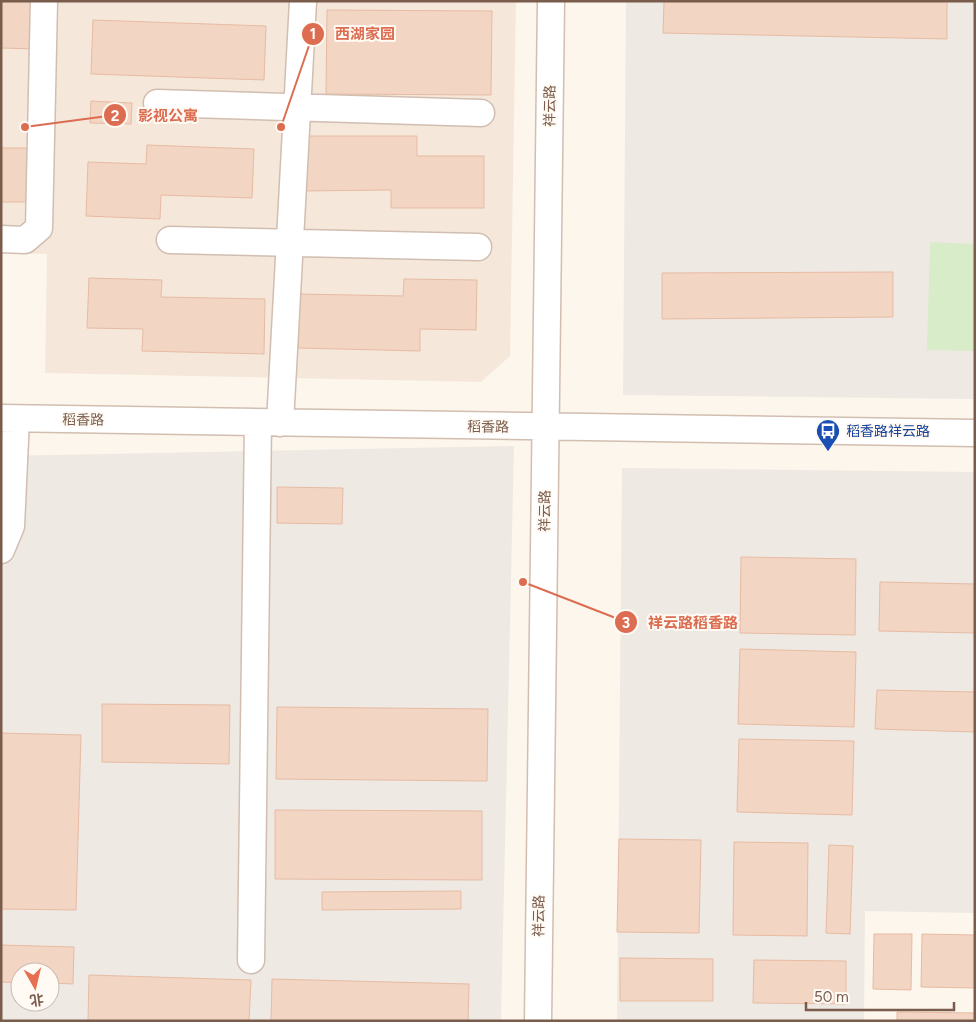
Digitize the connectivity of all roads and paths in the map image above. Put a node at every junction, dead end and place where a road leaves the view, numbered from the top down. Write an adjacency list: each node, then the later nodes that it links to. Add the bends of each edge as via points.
1 (44, 1): 7 (street, via 39,228 24,240)
2 (303, 1): 5 (street)
3 (551, 1): 13 (street, 祥云路)
4 (157, 103): 5 (street)
5 (297, 107): 6 (street); 9 (street)
6 (481, 113)
7 (1, 239)
8 (170, 240): 9 (street)
9 (290, 243): 10 (street); 12 (street)
10 (478, 247)
11 (8, 419): 12 (street, 稻香路); 15 (street, via 11,526)
12 (269, 423): 13 (street, 稻香路); 16 (street)
13 (546, 428): 14 (street, 稻香路); 17 (street, 祥云路)
14 (975, 433)
15 (1, 550)
16 (250, 960)
17 (538, 1021)

